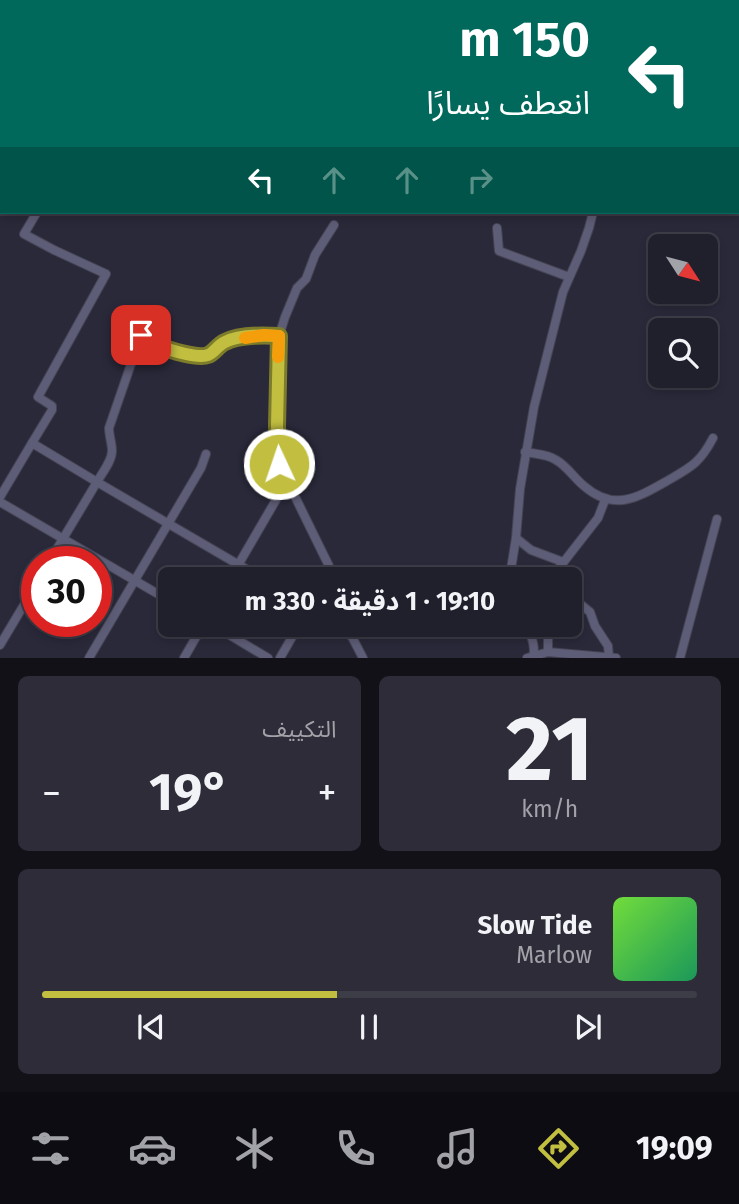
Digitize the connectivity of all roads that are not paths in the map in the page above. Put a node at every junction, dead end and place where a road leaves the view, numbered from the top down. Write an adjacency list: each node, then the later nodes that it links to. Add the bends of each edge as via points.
1 (36, 214): 8 (street, via 24,234 106,274 38,397 52,410)
2 (592, 214): 5 (street)
3 (334, 225): 6 (street, via 297,288)
4 (497, 228): 5 (street, via 499,251)
5 (569, 277): 9 (street)
6 (279, 336): 11 (street, via 279,464); 12 (street, via 227,340 204,356 157,345 141,335 109,428 111,457)
7 (713, 438): 14 (street, via 695,465 644,494)
8 (32, 443): 12 (street); 13 (street)
9 (525, 452): 14 (street, via 554,458); 18 (street)
10 (206, 454): 17 (street)
11 (287, 481): 22 (street); 24 (street)
12 (97, 482): 17 (street); 19 (street)
13 (0, 497)
14 (605, 500): 21 (street, via 598,518)
15 (0, 502): 19 (street)
16 (717, 519): 47 (street)
17 (167, 523): 22 (street); 27 (street)
18 (516, 538): 21 (street, via 540,555); 25 (street)
19 (63, 539): 20 (street); 27 (street)
20 (59, 546)
21 (563, 562): 26 (street)
22 (239, 565): 23 (street)
23 (242, 567)
24 (329, 567)
25 (511, 567)
26 (560, 567)
27 (134, 581): 28 (street); 41 (street)
28 (158, 594)
29 (582, 606): 40 (street, via 608,646)
30 (21, 610): 37 (street)
31 (196, 637): 42 (street)
32 (233, 637): 43 (street)
33 (292, 637): 44 (street)
34 (352, 637): 45 (street)
35 (532, 637): 39 (street)
36 (549, 637): 38 (street)
37 (0, 645)
38 (548, 652): 39 (street); 40 (street)
39 (531, 657)
40 (603, 657): 46 (street)
41 (89, 658)
42 (184, 658)
43 (268, 658)
44 (280, 658)
45 (363, 658)
46 (616, 658)
47 (680, 658)

